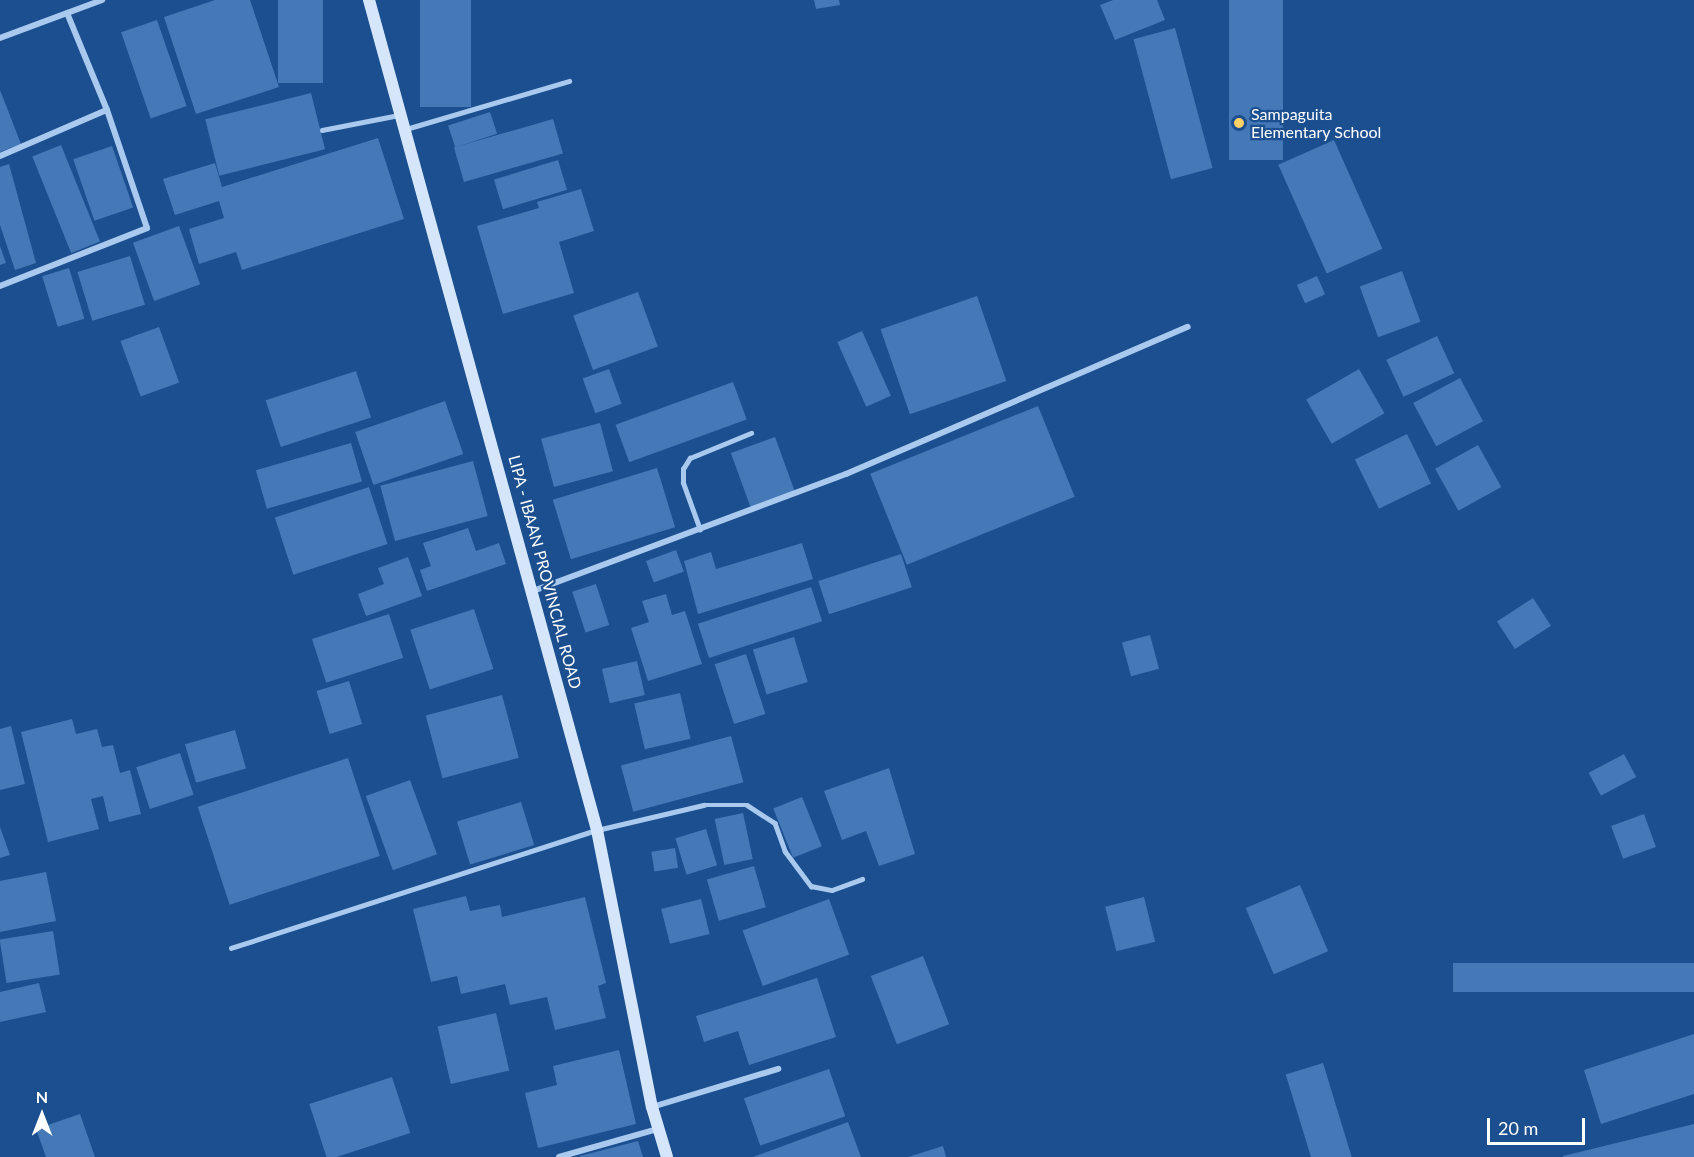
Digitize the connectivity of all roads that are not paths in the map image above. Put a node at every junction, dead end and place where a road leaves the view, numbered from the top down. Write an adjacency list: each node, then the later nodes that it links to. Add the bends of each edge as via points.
1 (102, 0): 3 (street)
2 (369, 0): 7 (main road, LIPA - IBAAN PROVINCIAL ROAD)
3 (67, 13): 4 (street); 6 (street)
4 (0, 38)
5 (569, 81): 9 (lane)
6 (108, 110): 10 (street); 11 (street, via 147,228)
7 (400, 115): 8 (lane); 9 (main road, LIPA - IBAAN PROVINCIAL ROAD)
8 (322, 130)
9 (404, 130): 15 (main road, LIPA - IBAAN PROVINCIAL ROAD)
10 (0, 156)
11 (0, 286)
12 (1188, 327): 14 (street, via 846,474)
13 (751, 433): 14 (lane, via 690,458 683,470 683,483)
14 (699, 530): 15 (street)
15 (533, 591): 16 (main road, LIPA - IBAAN PROVINCIAL ROAD)
16 (597, 830): 17 (lane, via 704,805 747,805 775,823 785,851 811,886 832,890); 18 (lane); 20 (main road, LIPA - IBAAN PROVINCIAL ROAD)
17 (862, 879)
18 (231, 948)
19 (778, 1068): 20 (street)
20 (652, 1107): 21 (main road, LIPA - IBAAN PROVINCIAL ROAD)
21 (657, 1129): 22 (street); 23 (main road, LIPA - IBAAN PROVINCIAL ROAD)
22 (559, 1157)
23 (667, 1157)

